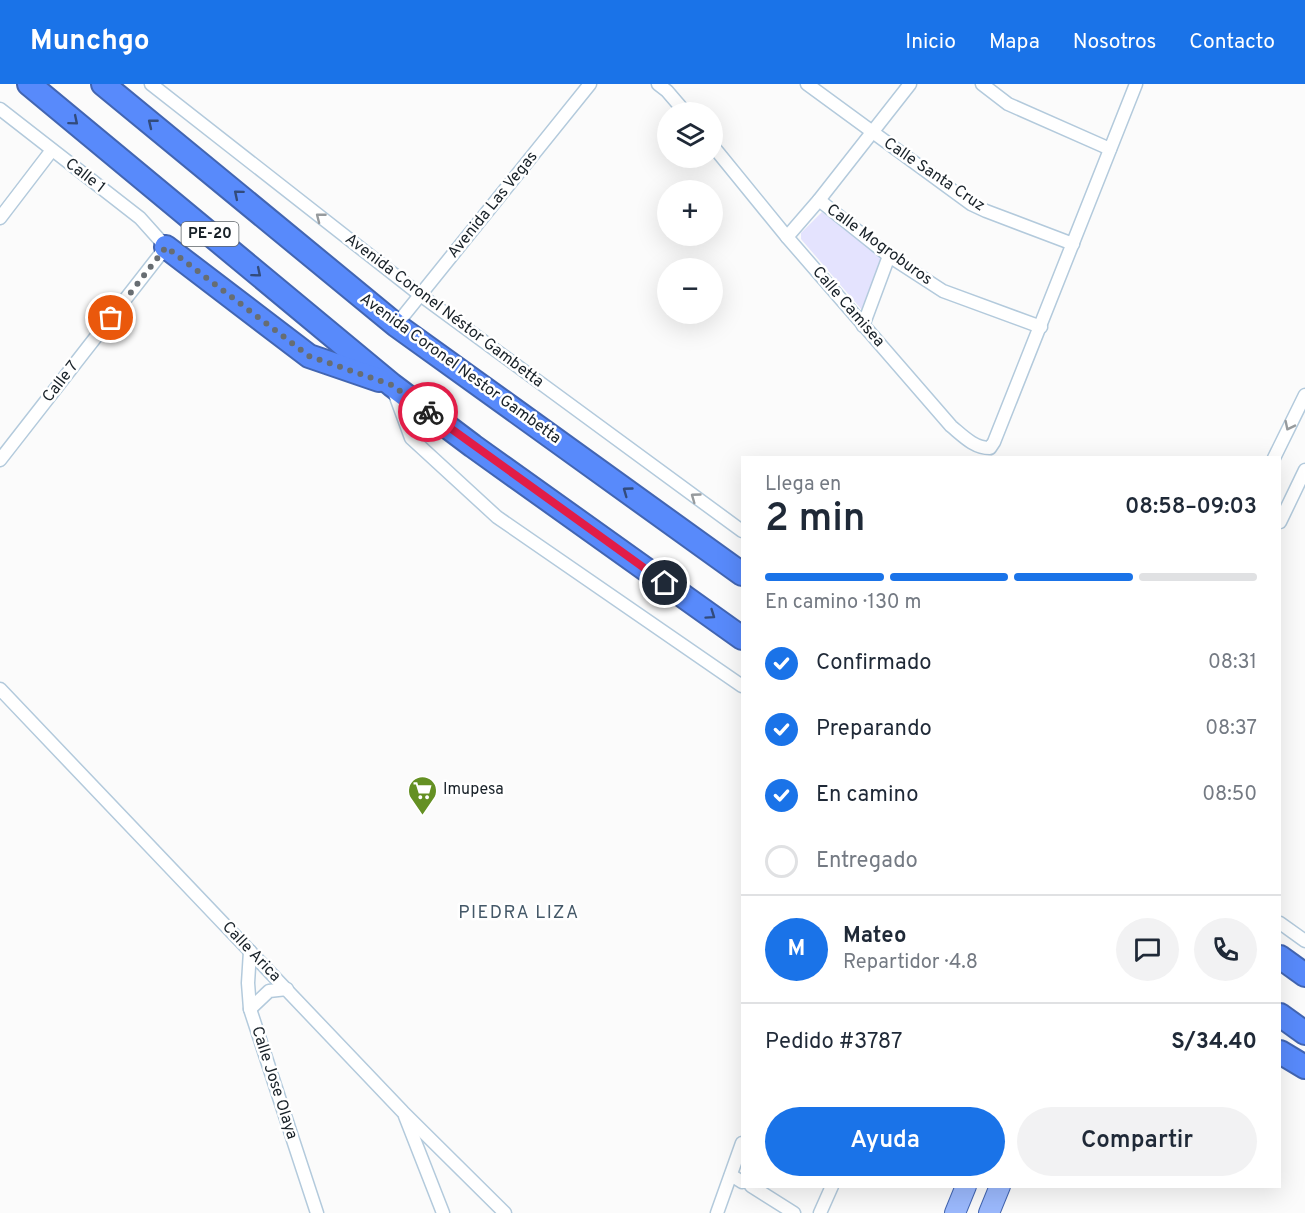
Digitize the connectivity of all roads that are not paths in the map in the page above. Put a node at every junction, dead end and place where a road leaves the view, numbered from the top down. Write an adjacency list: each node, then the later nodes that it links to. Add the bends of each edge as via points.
1 (29, 84): 26 (highway, PE-20, one-way to 26)
2 (103, 84): 23 (highway, Avenida Coronel Nestor Gambetta / PE-20, one-way to 2)
3 (151, 84): 22 (street, Avenida Coronel Néstor Gambetta, one-way to 3)
4 (590, 84): 22 (street, Avenida Las Vegas)
5 (658, 84): 10 (street)
6 (807, 84): 12 (street, Calle Santa Cruz)
7 (910, 84): 12 (street)
8 (982, 84): 13 (street, via 1008,104)
9 (1136, 84): 13 (street)
10 (676, 102)
11 (0, 110): 14 (street, Calle 1)
12 (872, 132): 16 (street); 19 (street, Calle Santa Cruz, via 970,204)
13 (1110, 149): 19 (street)
14 (52, 150): 17 (street); 20 (street, Calle 1, via 140,218)
15 (723, 158): 18 (street, Calle Camisea)
16 (819, 200): 18 (street); 21 (street, Calle Mogroburos)
17 (0, 218)
18 (787, 237): 24 (street, Calle Camisea)
19 (1073, 244): 25 (street)
20 (166, 247): 26 (highway, via 309,356); 29 (street, Calle 7)
21 (889, 256): 24 (street); 25 (street, Calle Mogroburos, via 943,291)
22 (419, 294): 23 (street, Avenida Las Vegas); 32 (street, Avenida Coronel Néstor Gambetta, one-way to 22)
23 (396, 325): 33 (highway, Avenida Coronel Nestor Gambetta / PE-20, one-way to 23)
24 (863, 326): 25 (street, Calle Camisea, via 951,426 982,448 990,448 994,442)
25 (1041, 327)
26 (392, 385): 34 (highway, PE-20, one-way to 34); 35 (street, via 411,438 497,517)
27 (1305, 395): 28 (street, one-way to 28)
28 (1275, 456)
29 (0, 460)
30 (1305, 470): 31 (street)
31 (1281, 520)
32 (741, 530)
33 (741, 573)
34 (741, 637)
35 (741, 685)
36 (0, 689): 39 (street, Calle Arica)
37 (1281, 924): 38 (street)
38 (1305, 941)
39 (250, 951): 42 (street, Calle Arica); 43 (street, Calle Jose Olaya)
40 (1281, 958): 41 (highway)
41 (1305, 975)
42 (287, 989): 43 (street, via 269,991); 48 (street, Calle Arica)
43 (250, 1009): 58 (street, Calle Jose Olaya)
44 (1281, 1017): 45 (highway)
45 (1305, 1033)
46 (1281, 1053): 47 (highway)
47 (1305, 1067)
48 (403, 1112): 50 (street, Calle Arica); 51 (street)
49 (741, 1146): 52 (street)
50 (444, 1152): 51 (street, via 433,1156); 60 (street, Calle Arica)
51 (424, 1166): 59 (street)
52 (731, 1174): 53 (street); 61 (street)
53 (741, 1181)
54 (754, 1188): 62 (street)
55 (831, 1188): 63 (street)
56 (965, 1188): 64 (main road)
57 (999, 1188): 65 (main road)
58 (317, 1213)
59 (442, 1213)
60 (505, 1213)
61 (717, 1213)
62 (794, 1213)
63 (820, 1213)
64 (955, 1213)
65 (989, 1213)

